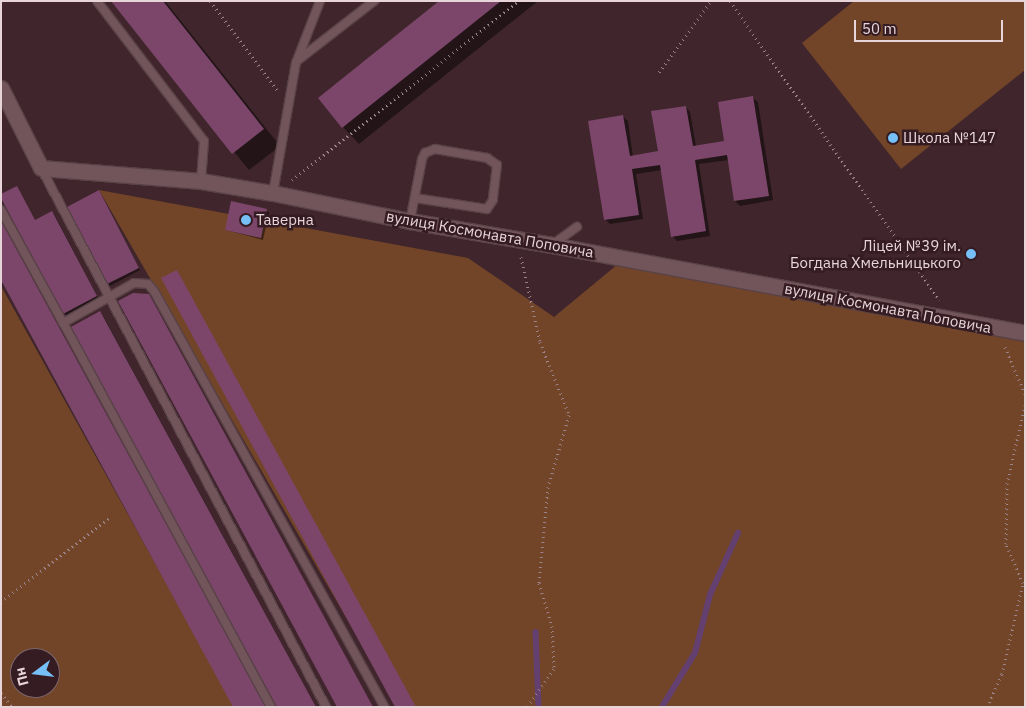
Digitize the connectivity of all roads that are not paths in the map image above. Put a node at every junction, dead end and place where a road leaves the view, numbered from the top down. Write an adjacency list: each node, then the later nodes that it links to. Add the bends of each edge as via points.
1 (97, 1): 7 (lane, via 204,141)
2 (320, 1): 4 (lane)
3 (374, 1): 4 (lane)
4 (296, 63): 8 (lane)
5 (1, 88): 6 (street)
6 (41, 168): 7 (street, вулиця Космонавта Поповича); 14 (lane)
7 (200, 181): 8 (street, вулиця Космонавта Поповича)
8 (273, 193): 11 (street, вулиця Космонавта Поповича)
9 (415, 198): 9 (lane, via 422,159 430,150 486,158 497,165 493,200 487,208); 11 (lane)
10 (1, 210): 15 (lane)
11 (410, 222): 13 (street, вулиця Космонавта Поповича)
12 (577, 227): 13 (lane)
13 (552, 245): 16 (street, вулиця Космонавта Поповича)
14 (107, 298): 15 (lane); 18 (lane); 19 (lane, via 142,282 154,291)
15 (63, 323): 17 (lane)
16 (1025, 333)
17 (271, 707)
18 (326, 707)
19 (385, 707)

